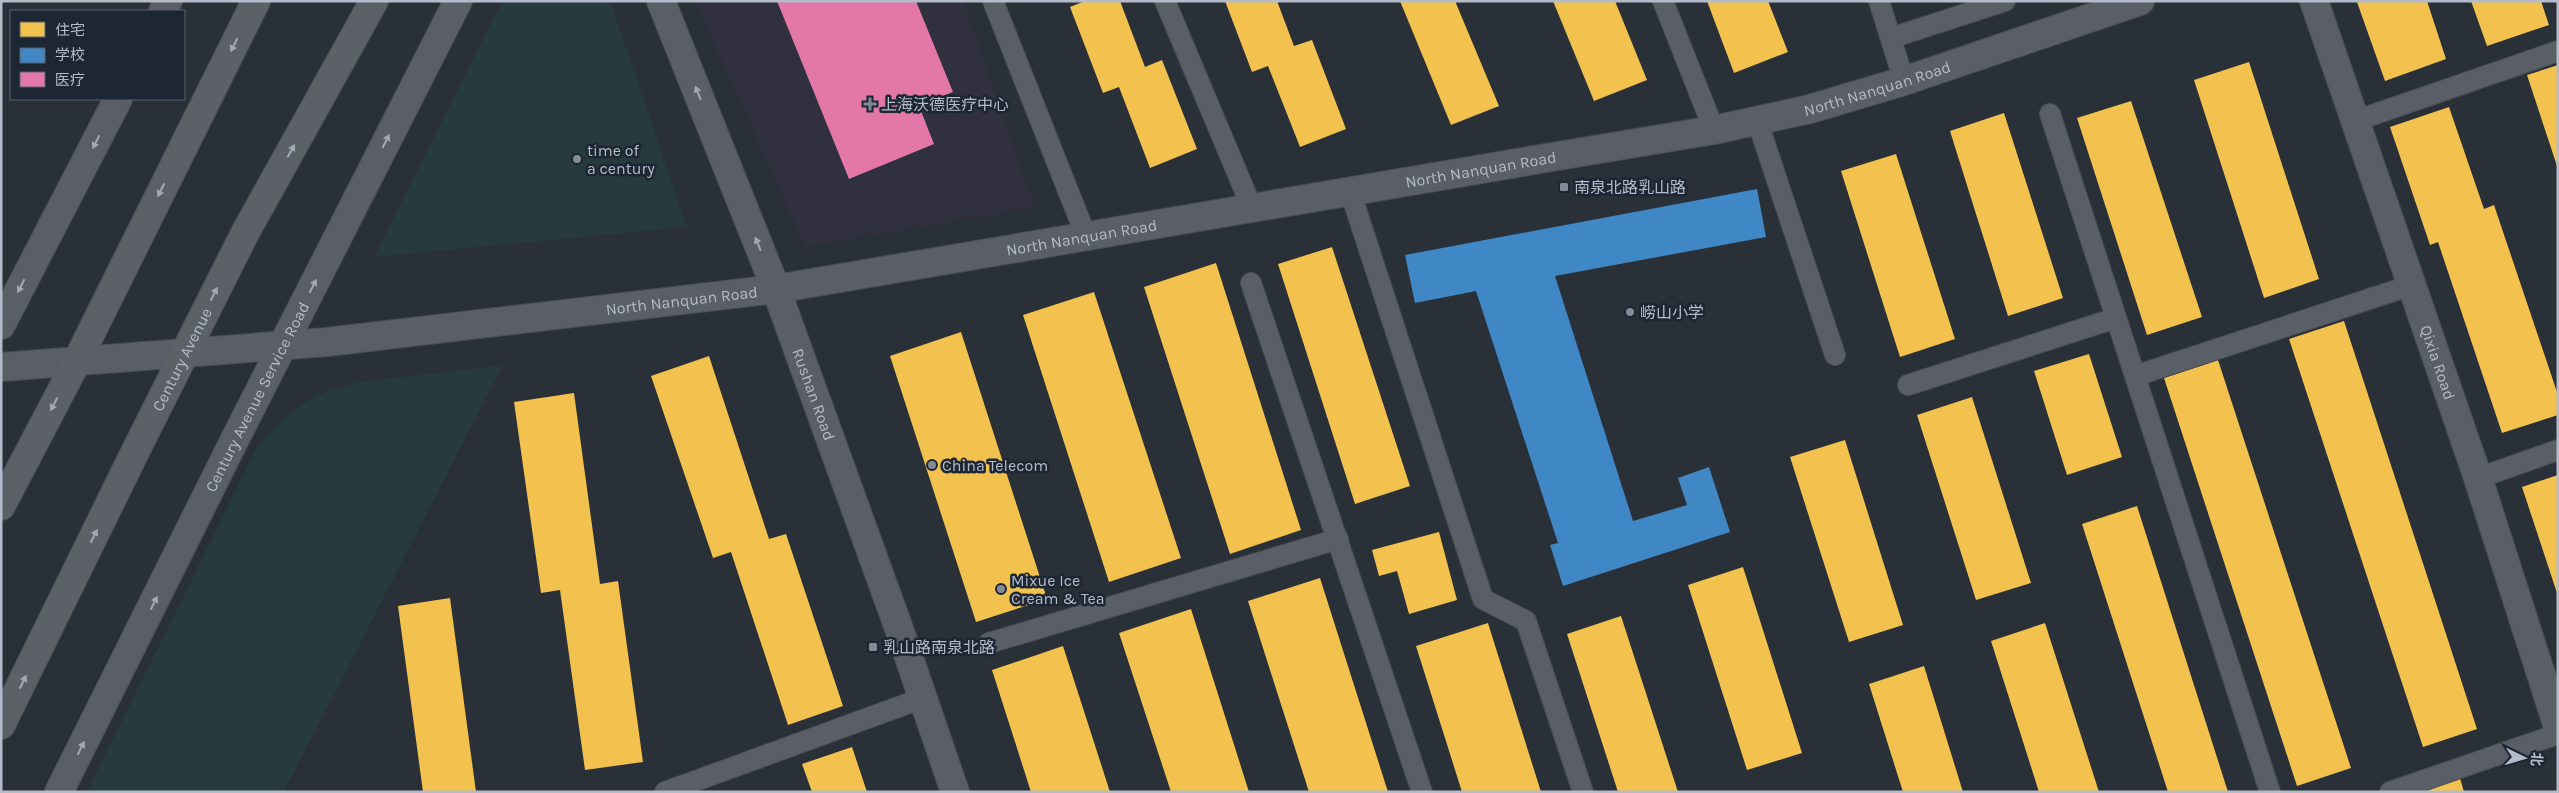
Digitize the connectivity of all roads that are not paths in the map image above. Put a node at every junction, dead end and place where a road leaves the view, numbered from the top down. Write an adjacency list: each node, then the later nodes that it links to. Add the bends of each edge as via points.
1 (256, 1): 31 (main road, one-way to 31)
2 (374, 1): 29 (main road, Century Avenue, one-way to 2, via 245,234)
3 (458, 1): 28 (street, Century Avenue Service Road, one-way to 3)
4 (661, 1): 25 (street, Rushan Road, one-way to 4)
5 (993, 1): 22 (lane)
6 (1165, 1): 21 (lane)
7 (1663, 1): 19 (lane)
8 (1880, 1): 12 (lane)
9 (2005, 1): 12 (lane)
10 (2140, 1): 14 (street, North Nanquan Road)
11 (2314, 1): 18 (street, Qixia Road)
12 (1891, 38): 14 (lane)
13 (2558, 51): 18 (lane)
14 (1904, 81): 17 (street, North Nanquan Road, via 1810,109)
15 (117, 100): 27 (street, one-way to 27)
16 (2050, 114): 26 (lane)
17 (1757, 120): 19 (street, North Nanquan Road); 30 (lane)
18 (2356, 121): 24 (street, Qixia Road)
19 (1714, 130): 20 (street, North Nanquan Road)
20 (1350, 191): 21 (street, North Nanquan Road); 48 (lane, via 1483,599 1526,621)
21 (1252, 208): 22 (street, North Nanquan Road)
22 (1086, 236): 25 (street, North Nanquan Road)
23 (1251, 283): 38 (lane)
24 (2412, 285): 33 (lane); 36 (street, Qixia Road)
25 (776, 290): 28 (street, North Nanquan Road); 40 (street, Rushan Road)
26 (2116, 318): 33 (lane); 34 (lane)
27 (1, 325)
28 (283, 345): 29 (street, North Nanquan Road); 44 (street, Century Avenue Service Road, one-way to 28)
29 (184, 353): 31 (street, North Nanquan Road); 41 (main road, Century Avenue, one-way to 29)
30 (1835, 355)
31 (77, 361): 32 (street, North Nanquan Road); 37 (main road, one-way to 37)
32 (1, 367)
33 (2135, 376): 49 (lane)
34 (1908, 385)
35 (2558, 450): 36 (lane)
36 (2478, 478): 42 (street, Qixia Road)
37 (1, 506)
38 (1338, 539): 39 (lane); 47 (lane)
39 (989, 643)
40 (923, 698): 45 (lane); 46 (street, Rushan Road)
41 (1, 725)
42 (2558, 727)
43 (2558, 734): 50 (lane)
44 (59, 792)
45 (665, 792)
46 (955, 792)
47 (1422, 792)
48 (1583, 792)
49 (2270, 792)
50 (2390, 792)

